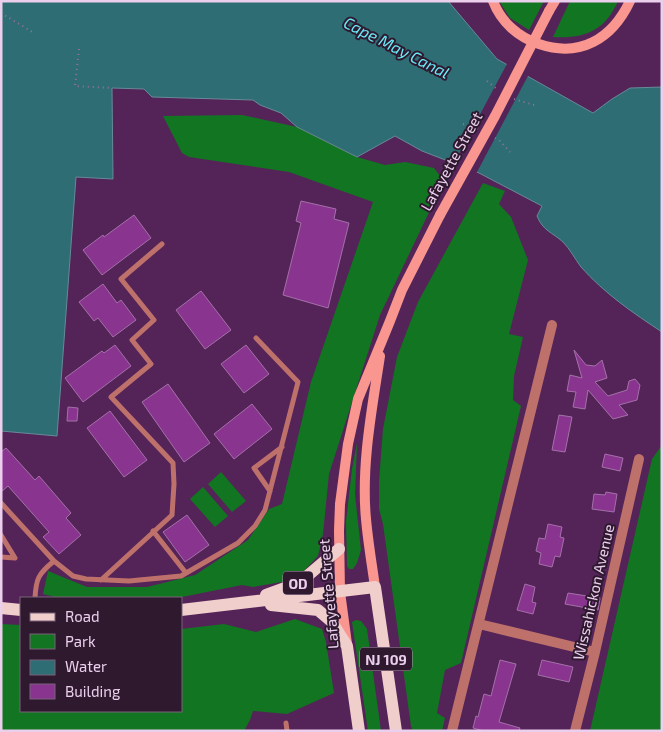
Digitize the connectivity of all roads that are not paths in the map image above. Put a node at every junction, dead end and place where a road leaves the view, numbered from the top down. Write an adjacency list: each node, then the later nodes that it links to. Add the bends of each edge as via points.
1 (493, 1): 3 (main road, via 508,26 520,36 559,50 585,46 598,40 619,21)
2 (554, 1): 7 (main road, Lafayette Street / NJ 109, bridge, via 440,215 402,290)
3 (630, 1)
4 (162, 244): 12 (lane, via 121,279 154,320 132,340 150,364 111,397 173,463 172,515)
5 (552, 325): 26 (street)
6 (256, 338): 8 (lane, via 298,382)
7 (382, 340): 14 (main road, Lafayette Street / NJ 109, via 358,399 348,444 340,504); 19 (main road, Lafayette Street / NJ 109, via 366,462 366,518)
8 (282, 447): 10 (lane); 10 (lane, via 254,468)
9 (639, 459): 28 (street, Wissahickon Avenue)
10 (270, 491): 17 (lane, via 265,510 238,543)
11 (1, 503): 16 (lane)
12 (154, 531): 17 (lane); 18 (lane)
13 (1, 535): 15 (lane, via 15,558)
14 (339, 548): 20 (main road, Lafayette Street / NJ 109); 22 (main road, OD, via 299,583)
15 (1, 557)
16 (54, 561): 18 (lane, via 73,576); 21 (lane, via 42,570 36,582)
17 (186, 573): 18 (lane, via 129,581)
18 (101, 580)
19 (375, 587): 20 (main road); 30 (main road, Lafayette Street / NJ 109)
20 (340, 592): 22 (main road); 27 (main road, Lafayette Street / NJ 109)
21 (35, 597)
22 (248, 602): 25 (main road); 27 (main road, via 318,610 331,621)
23 (1, 608): 24 (main road)
24 (20, 610)
25 (182, 610)
26 (479, 624): 28 (street); 33 (street)
27 (348, 646): 32 (main road, Lafayette Street / NJ 109)
28 (595, 652): 34 (street, Wissahickon Avenue)
29 (286, 723): 31 (lane)
30 (396, 730)
31 (287, 731)
32 (359, 731)
33 (452, 731)
34 (575, 731)

